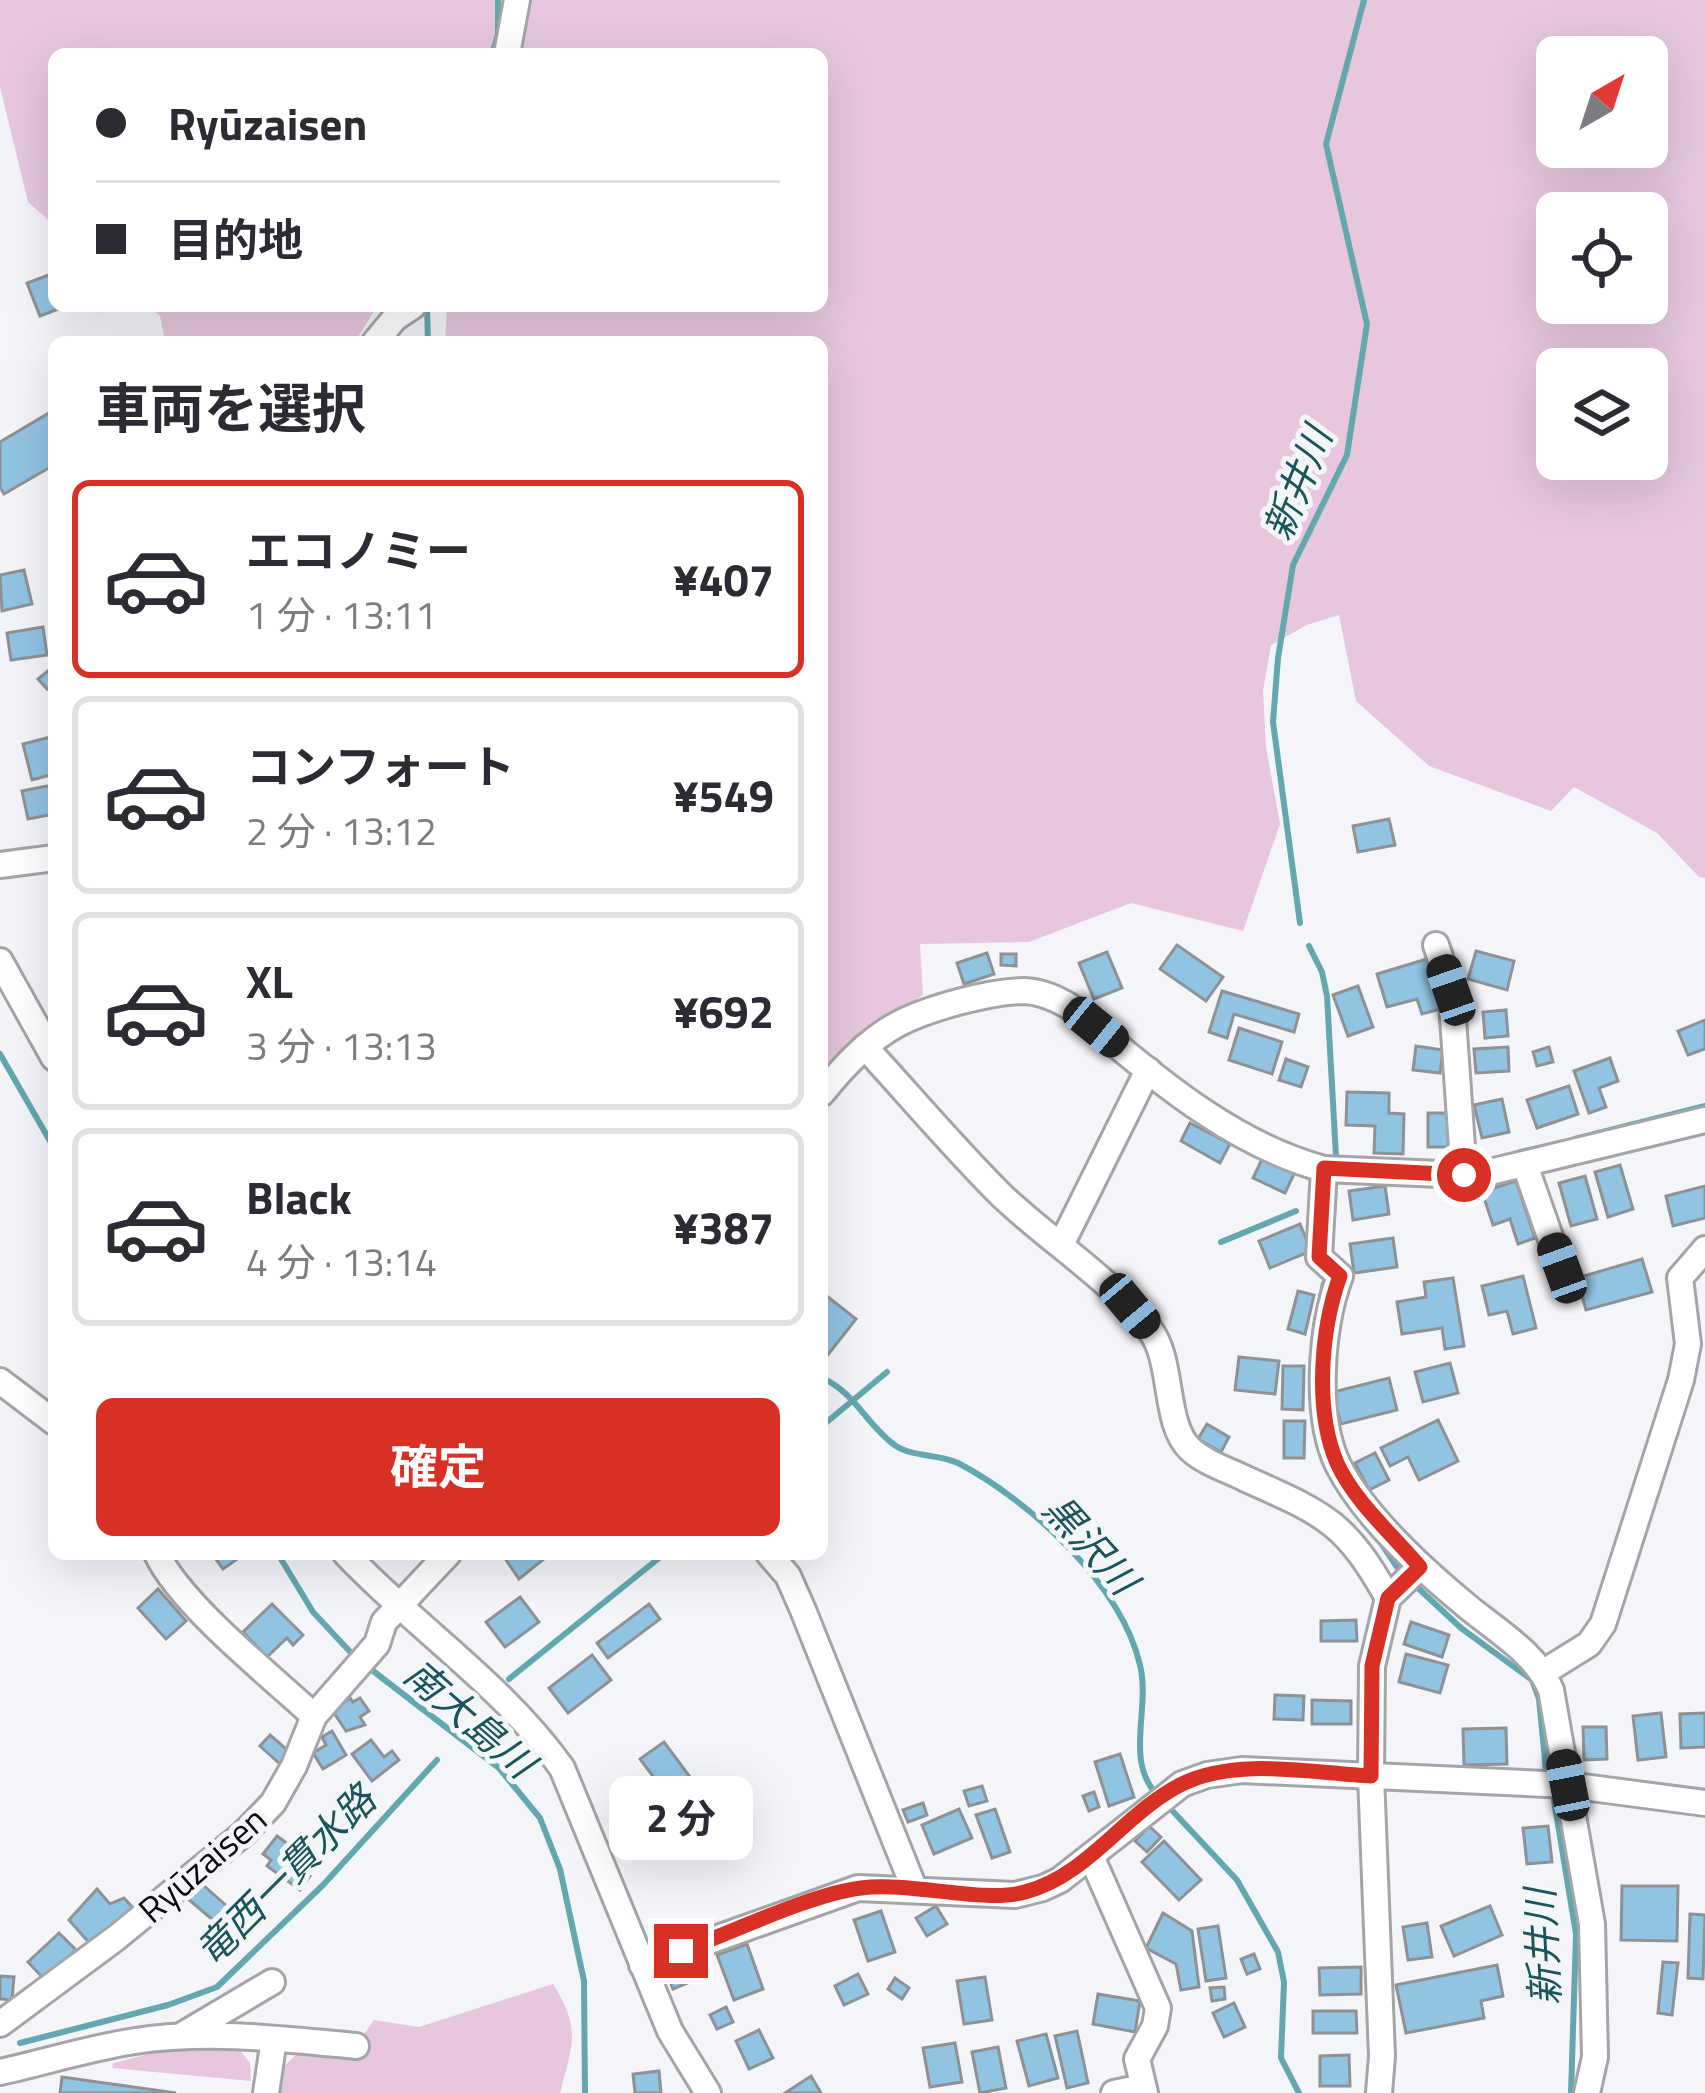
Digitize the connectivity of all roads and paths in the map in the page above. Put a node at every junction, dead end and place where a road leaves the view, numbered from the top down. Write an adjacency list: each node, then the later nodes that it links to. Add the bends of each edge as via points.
1 (517, 0): 2 (street)
2 (508, 48)
3 (404, 312): 4 (street)
4 (380, 336)
5 (48, 859): 6 (street)
6 (0, 866)
7 (1436, 944): 16 (street, via 1451,990)
8 (0, 961): 9 (street)
9 (48, 1047)
10 (865, 1047): 11 (street, via 899,1024 1025,991 1070,1006); 12 (street); 17 (street, via 1002,1195)
11 (1148, 1070): 15 (street, via 1215,1121); 17 (street)
12 (828, 1087)
13 (1705, 1120): 14 (street)
14 (1525, 1165): 16 (street); 19 (street)
15 (1324, 1168): 16 (street); 26 (street, via 1319,1257 1340,1276 1322,1349 1335,1460)
16 (1464, 1175)
17 (1061, 1245): 27 (street, via 1154,1336 1187,1447 1339,1527)
18 (1705, 1249): 29 (street, via 1680,1278 1688,1344 1681,1380 1603,1624 1589,1644)
19 (1562, 1268)
20 (0, 1381): 21 (street)
21 (48, 1417)
22 (160, 1560): 30 (street)
23 (352, 1560): 28 (street)
24 (442, 1560): 28 (street, Ryūzaisen)
25 (774, 1560): 35 (street, via 803,1610)
26 (1420, 1567): 27 (street); 29 (street)
27 (1388, 1598): 31 (street, via 1372,1666)
28 (399, 1605): 30 (street, Ryūzaisen, via 377,1644); 36 (street, via 534,1729 562,1768)
29 (1544, 1672): 32 (street)
30 (314, 1716): 38 (street, Ryūzaisen, via 273,1803 243,1834)
31 (1371, 1776): 32 (street); 34 (street, via 1207,1775 1172,1790); 47 (street)
32 (1568, 1785): 33 (street); 48 (street, via 1595,1967)
33 (1705, 1803)
34 (1091, 1856): 35 (street, via 1060,1880 1016,1895); 44 (street, via 1158,2008 1137,2059)
35 (914, 1888): 36 (street, via 835,1894)
36 (642, 1965): 43 (street)
37 (272, 1982): 39 (street)
38 (0, 2024)
39 (176, 2037): 40 (street); 42 (street)
40 (274, 2038): 41 (street); 45 (street)
41 (356, 2045)
42 (0, 2072)
43 (699, 2089)
44 (1144, 2090): 46 (street)
45 (266, 2093)
46 (1114, 2093)
47 (1379, 2093)
48 (1587, 2093)

